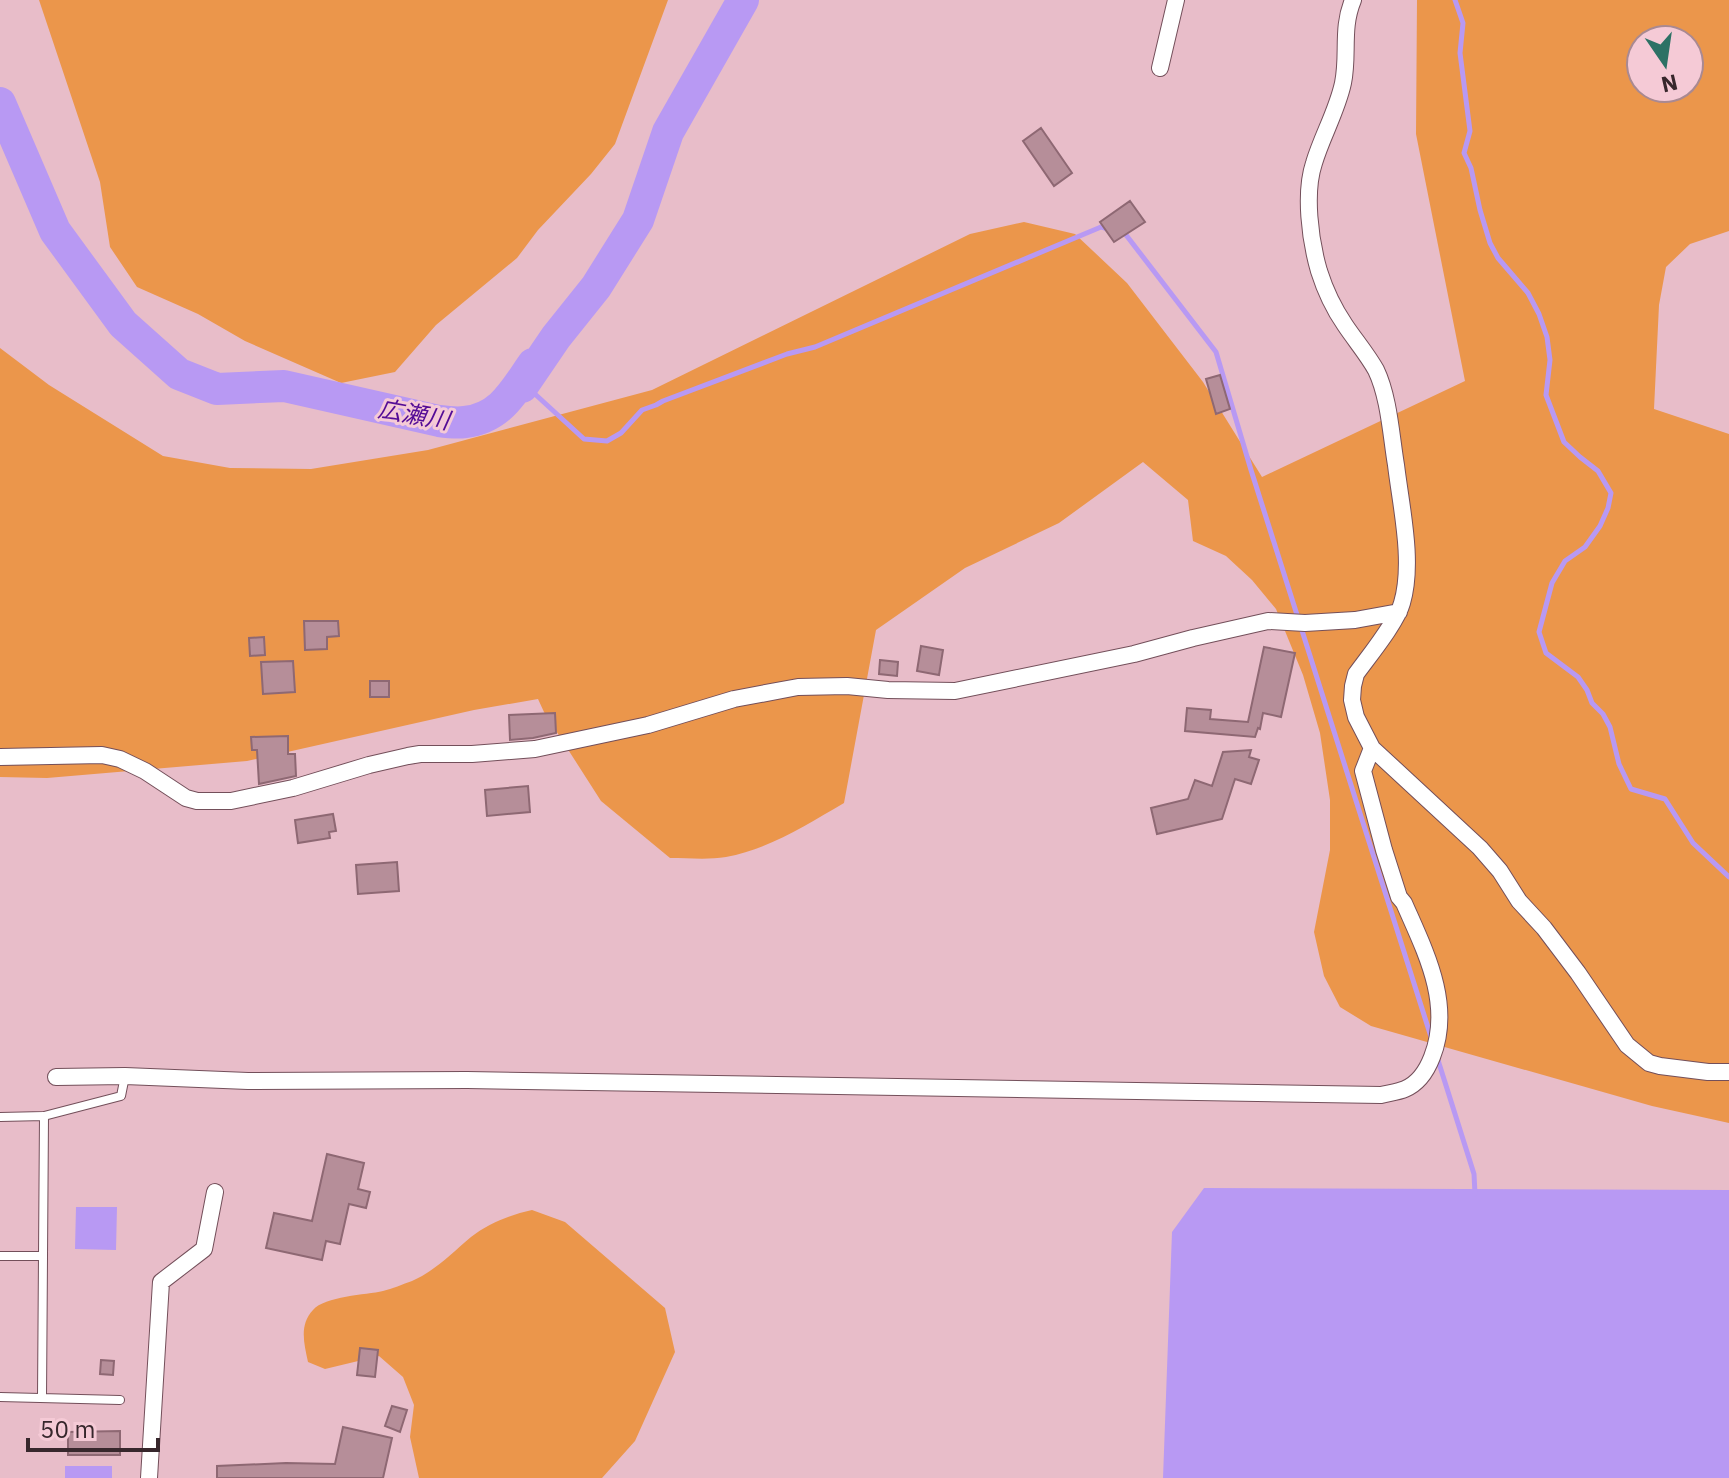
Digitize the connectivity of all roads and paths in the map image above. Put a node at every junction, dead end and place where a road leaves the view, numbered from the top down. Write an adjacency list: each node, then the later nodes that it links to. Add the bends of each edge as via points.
1 (1176, 0): 3 (street)
2 (1353, 0): 4 (street, via 1346,19 1343,82 1312,167 1310,222 1327,294 1377,373 1388,411 1406,560)
3 (1160, 68)
4 (1399, 612): 5 (street, via 1353,686 1356,717); 6 (street, via 1355,620 1268,621 955,691 785,689 535,749 408,756 231,801 186,798 145,771 102,755)
5 (1372, 748): 7 (street, via 1500,871 1627,1045 1660,1066); 8 (street, via 1363,771 1399,897 1426,955 1440,1015 1429,1064 1419,1081 1405,1089 1381,1095)
6 (0, 757)
7 (1729, 1072)
8 (125, 1076): 9 (street); 10 (lane, via 121,1096)
9 (56, 1077)
10 (44, 1116): 11 (lane); 14 (lane)
11 (0, 1117)
12 (215, 1192): 18 (street, via 204,1249 161,1282)
13 (0, 1256): 14 (lane)
14 (43, 1256): 15 (lane)
15 (42, 1397): 16 (lane); 17 (lane)
16 (3, 1398)
17 (120, 1400)
18 (149, 1478)

